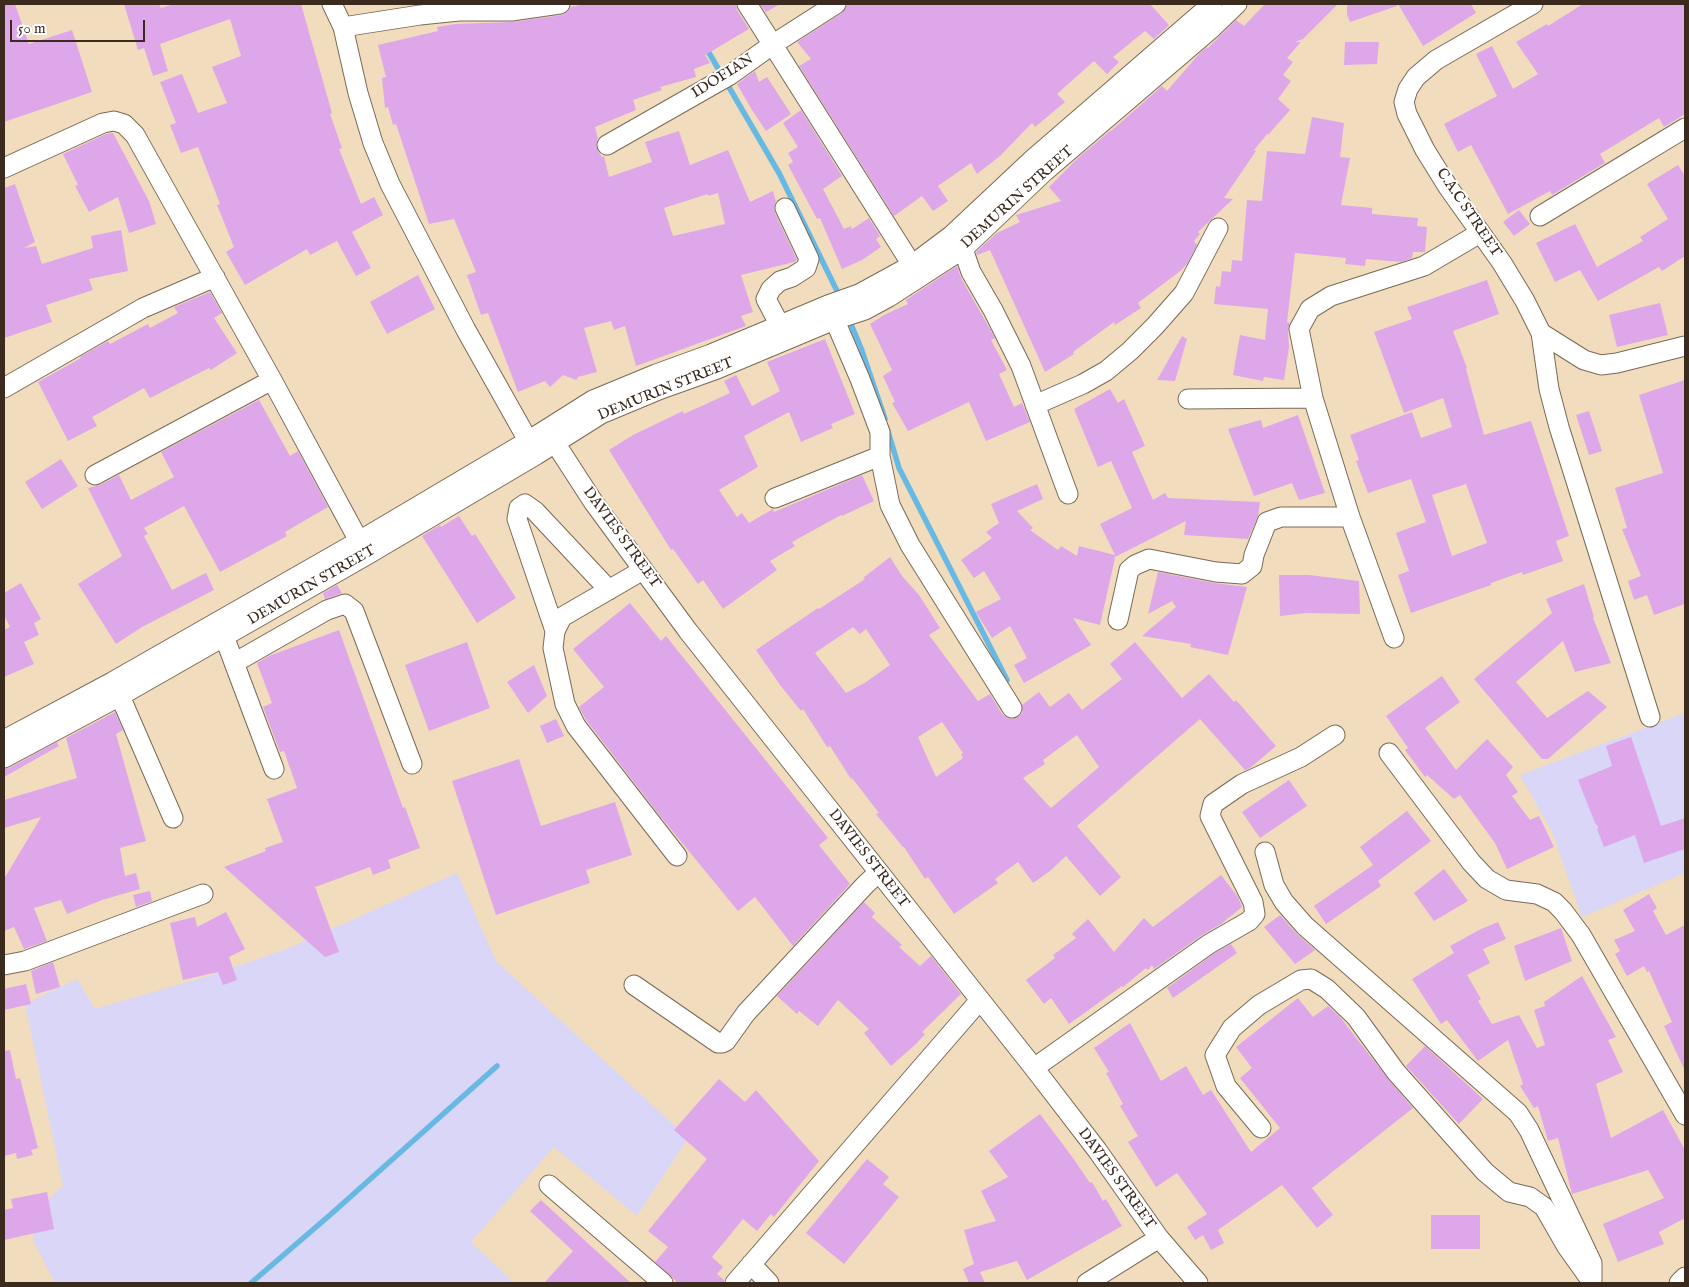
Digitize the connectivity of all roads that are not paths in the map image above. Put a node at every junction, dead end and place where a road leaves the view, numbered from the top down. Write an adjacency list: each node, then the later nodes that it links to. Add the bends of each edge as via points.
1 (332, 4): 8 (street)
2 (560, 4): 8 (street, via 511,11 420,15)
3 (747, 4): 9 (street)
4 (836, 4): 9 (street, IDOFIAN)
5 (1212, 4): 18 (street, DEMURIN STREET, via 1033,159 952,235)
6 (1238, 4): 17 (street, DEMURIN STREET, via 1044,172)
7 (1533, 4): 16 (street, C.A.C STREET, via 1436,60 1416,77 1404,102 1425,150)
8 (343, 27): 31 (street, via 358,92 390,184)
9 (772, 45): 11 (street, IDOFIAN, via 712,86); 18 (street)
10 (1685, 128): 14 (street)
11 (607, 144)
12 (4, 168): 19 (street, via 103,124 114,121 124,124 135,135)
13 (785, 208): 22 (street, via 809,260 806,268 771,289 766,299)
14 (1540, 216)
15 (1218, 228): 29 (street, via 1184,293 1130,351 1106,371)
16 (1480, 233): 23 (street, C.A.C STREET, via 1502,263); 27 (street, via 1424,266 1331,296 1310,309 1299,329)
17 (963, 249): 20 (street, DEMURIN STREET, via 889,297); 29 (street, via 971,272 1021,366)
18 (912, 265): 20 (street, DEMURIN STREET)
19 (215, 277): 25 (street); 26 (street, via 143,308)
20 (862, 302): 21 (street, DEMURIN STREET)
21 (836, 311): 22 (street, DEMURIN STREET); 32 (street, via 880,432)
22 (784, 333): 30 (street, DEMURIN STREET, via 717,369)
23 (1541, 333): 24 (street, via 1584,360 1601,365); 47 (street, via 1549,389 1559,427)
24 (1685, 346)
25 (272, 380): 33 (street); 37 (street)
26 (4, 388)
27 (1313, 398): 28 (street); 36 (street)
28 (1188, 399)
29 (1035, 406): 34 (street)
30 (550, 436): 31 (street, DEMURIN STREET); 38 (street, DAVIES STREET)
31 (532, 448): 37 (street, DEMURIN STREET); 42 (street, DEMURIN STREET, via 367,555)
32 (880, 456): 35 (street); 46 (street, via 890,505 910,545)
33 (95, 475)
34 (1068, 494)
35 (775, 498)
36 (1350, 517): 40 (street, via 1281,517 1267,522 1252,566 1242,574 1149,559 1135,564 1129,570); 43 (street)
37 (359, 541): 49 (street, DEMURIN STREET)
38 (643, 570): 39 (street); 57 (street, DAVIES STREET)
39 (609, 590): 41 (street, via 562,618); 41 (street, via 535,510 524,504 519,508 517,519)
40 (1118, 620)
41 (555, 631): 56 (street, via 553,648 565,704 576,726)
42 (224, 636): 44 (street); 45 (street, DEMURIN STREET)
43 (1394, 638)
44 (234, 663): 52 (street, via 327,610 345,604 354,611); 53 (street)
45 (120, 696): 51 (street, DEMURIN STREET); 54 (street)
46 (1012, 708)
47 (1650, 717)
48 (1336, 735): 62 (street, via 1301,757 1242,784 1213,804 1210,816 1253,902 1255,914 1249,921 1210,944)
49 (4, 740)
50 (1389, 753): 63 (street, via 1487,879 1506,890 1537,894 1554,902 1563,911)
51 (4, 758)
52 (412, 764)
53 (274, 769)
54 (173, 818)
55 (1265, 852): 74 (street, via 1274,885 1305,926 1518,1113 1592,1263)
56 (677, 856)
57 (878, 873): 60 (street, via 752,1006 722,1043); 61 (street, DAVIES STREET)
58 (204, 894): 59 (street, via 25,961)
59 (4, 965)
60 (634, 985)
61 (980, 1000): 62 (street, DAVIES STREET); 67 (street)
62 (1034, 1068): 66 (street, DAVIES STREET)
63 (1685, 1115)
64 (1261, 1128): 74 (street, via 1226,1086 1216,1055 1232,1028 1259,1005 1301,980 1311,979 1327,989 1356,1017 1396,1072 1485,1172 1509,1192 1530,1197 1544,1207)
65 (549, 1185): 69 (street)
66 (1160, 1238): 72 (street); 73 (street, DAVIES STREET)
67 (751, 1264): 70 (street); 71 (street)
68 (1685, 1277): 75 (street)
69 (663, 1283)
70 (735, 1283)
71 (769, 1283)
72 (1087, 1283)
73 (1198, 1283)
74 (1592, 1283)
75 (1679, 1283)

